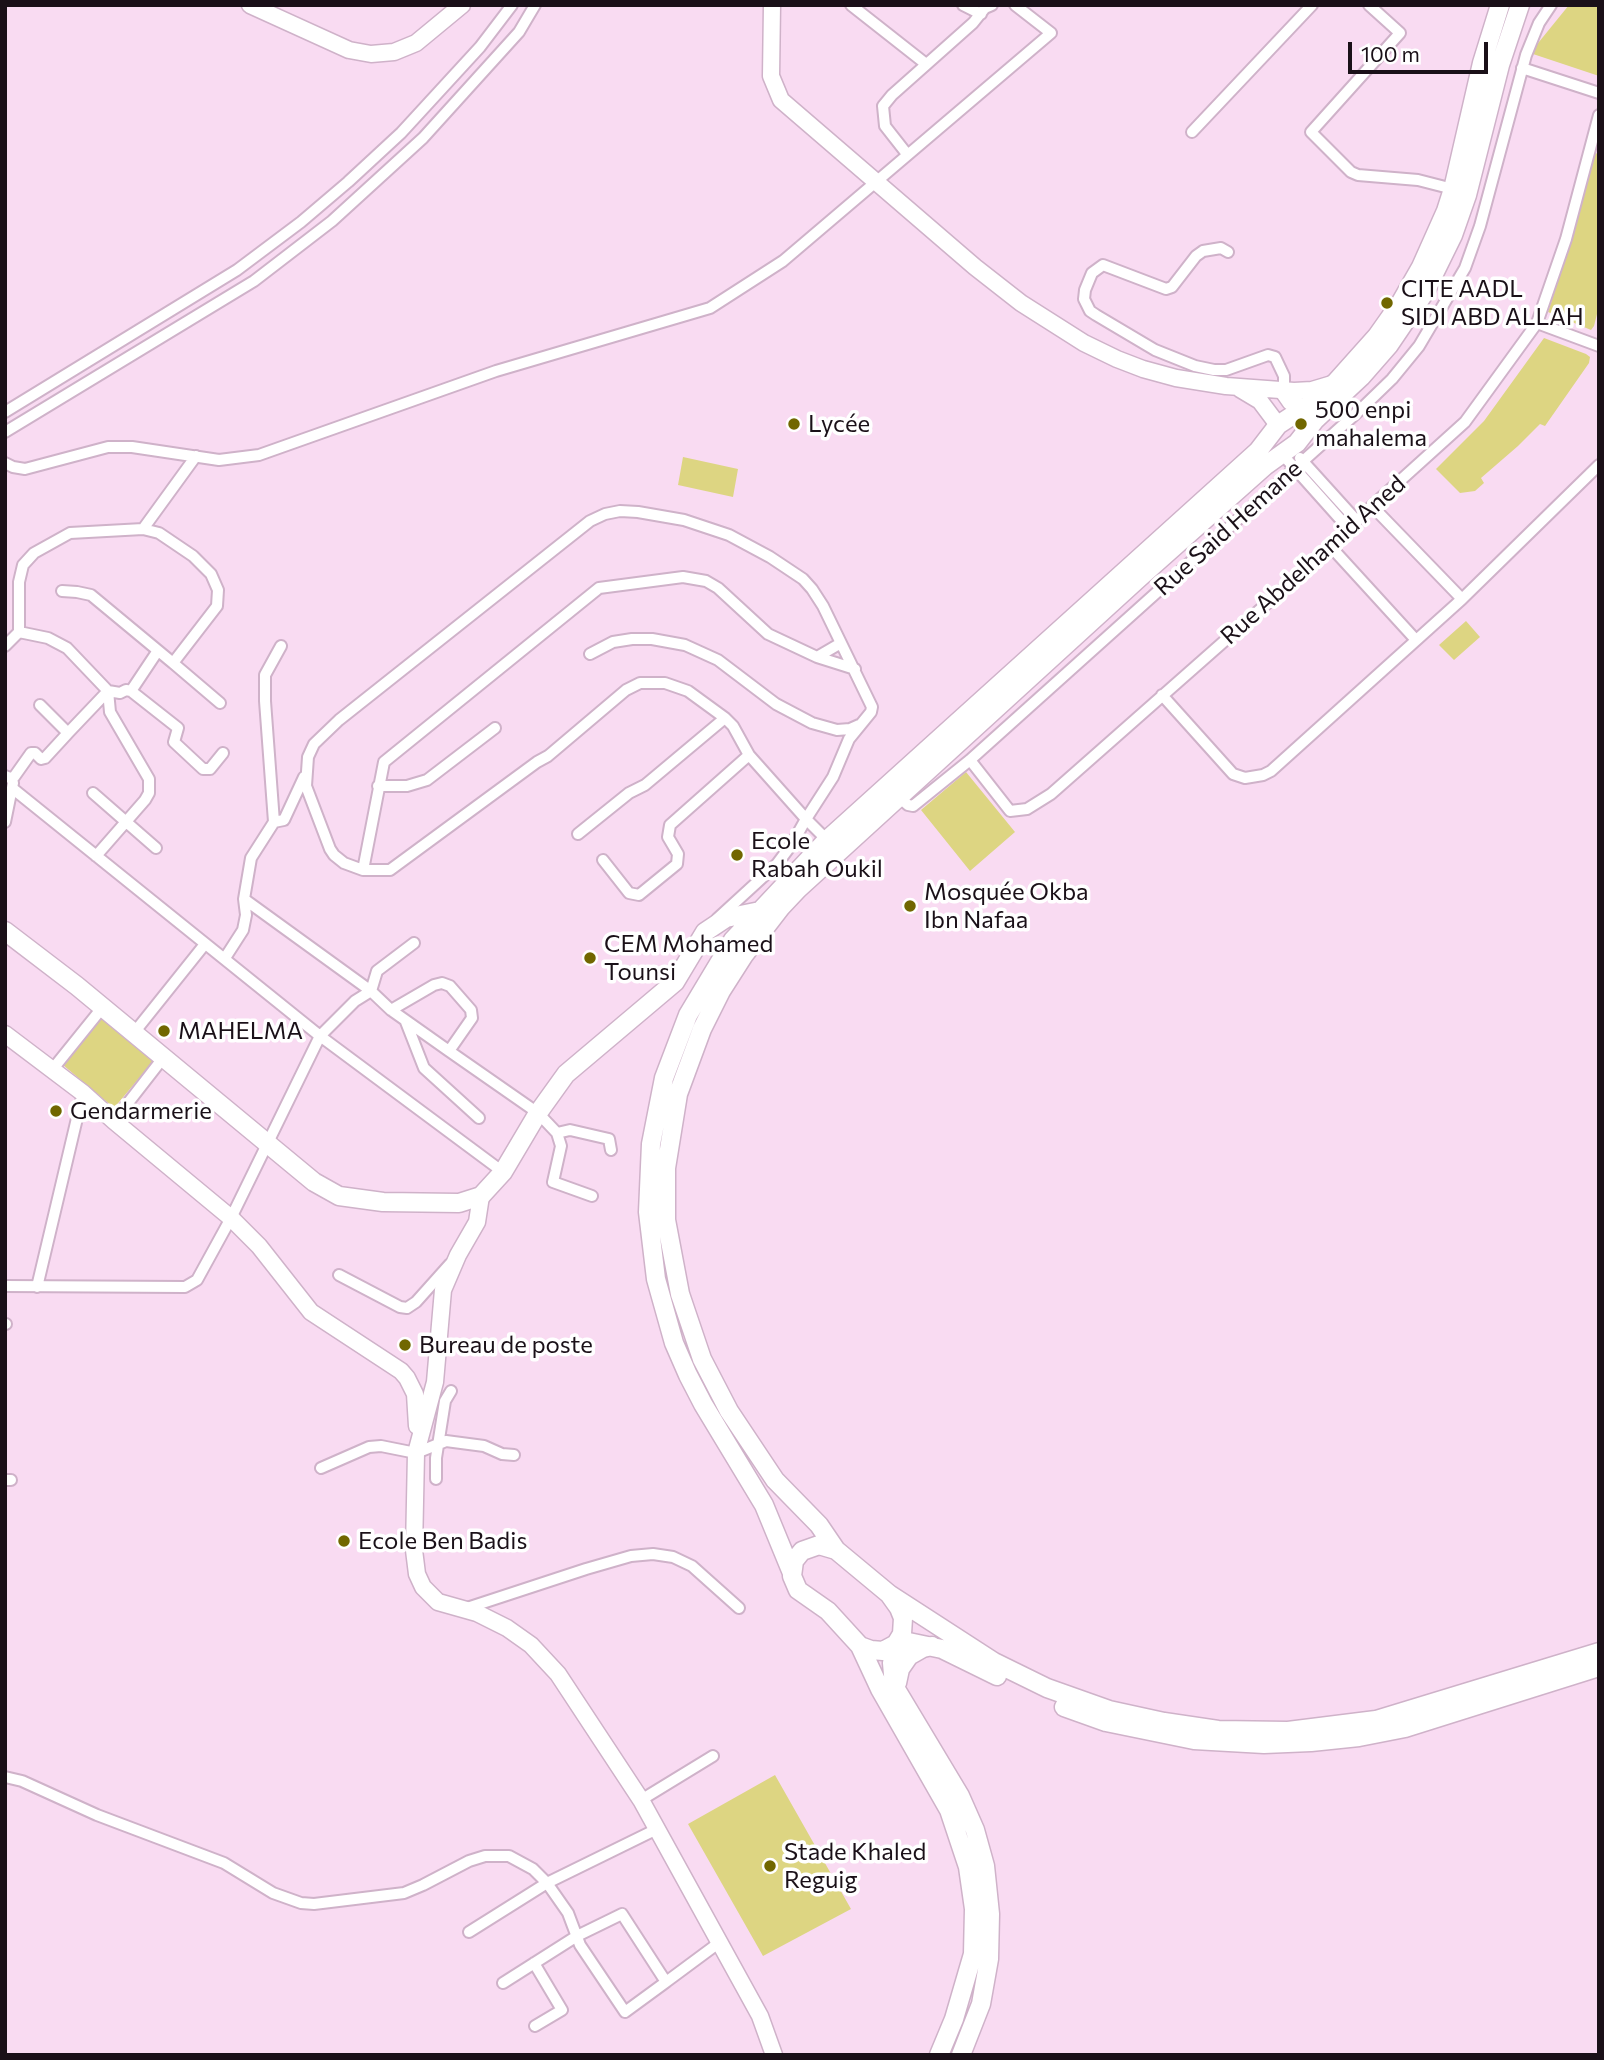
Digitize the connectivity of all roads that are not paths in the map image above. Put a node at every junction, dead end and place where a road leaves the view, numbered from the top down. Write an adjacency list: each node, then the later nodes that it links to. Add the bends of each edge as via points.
1 (250, 5): 2 (main road, via 349,50 372,54 416,43)
2 (462, 5)
3 (512, 5): 31 (street, via 401,133 301,222 237,271)
4 (535, 5): 34 (street, via 519,32 423,138 332,221 254,281)
5 (772, 5): 22 (main road, via 770,66 776,92)
6 (851, 5): 16 (street)
7 (963, 5): 15 (street)
8 (992, 5): 15 (street)
9 (1015, 5): 21 (street, via 1051,33)
10 (1312, 5): 20 (street)
11 (1369, 5): 23 (street, via 1400,33 1311,132 1358,176 1418,180)
12 (1500, 5): 23 (main road, via 1482,63)
13 (1520, 5): 23 (main road)
14 (1551, 5): 17 (street, Rue Said Hemane)
15 (981, 14): 16 (street)
16 (926, 64): 21 (street, via 883,106 885,126)
17 (1522, 68): 18 (street); 37 (street, Rue Said Hemane, via 1465,268 1419,346 1392,379)
18 (1599, 93)
19 (1599, 115): 25 (street, Rue Abdelhamid Aned, via 1566,239)
20 (1192, 132)
21 (907, 154): 22 (street)
22 (876, 180): 28 (main road, via 975,267 1084,343 1143,369); 36 (street, via 783,261 710,308 508,367 267,453 219,460)
23 (1460, 192): 27 (main road, via 1401,302); 33 (main road, via 1445,254 1408,319 1376,361)
24 (1227, 252): 29 (street, via 1221,248 1203,251 1166,289 1102,265 1092,274 1084,299 1096,315 1195,366 1226,370 1268,355 1275,357 1283,371)
25 (1537, 323): 26 (street); 40 (street, Rue Abdelhamid Aned, via 1465,422)
26 (1599, 346)
27 (1335, 383): 29 (main road); 30 (main road)
28 (1237, 388): 29 (main road); 32 (main road, via 1260,401)
29 (1284, 391): 30 (main road)
30 (1302, 410): 32 (main road); 33 (main road)
31 (5, 412)
32 (1278, 425): 35 (main road)
33 (1311, 426): 37 (main road)
34 (5, 432)
35 (1266, 442): 37 (main road, via 1267,450); 78 (main road)
36 (196, 456): 38 (street, via 108,447 25,469); 42 (street)
37 (1290, 458): 41 (street); 67 (street, Rue Said Hemane); 72 (main road, via 1139,578)
38 (5, 463)
39 (1599, 465): 45 (street)
40 (1372, 506): 41 (street, Rue Abdelhamid Aned); 45 (street)
41 (1353, 525): 43 (street, Rue Abdelhamid Aned)
42 (143, 529): 46 (street, via 70,533 34,552 23,565 19,582); 54 (street, via 159,533 193,556 211,574 218,590 217,606)
43 (1331, 547): 47 (street); 58 (street, Rue Abdelhamid Aned)
44 (62, 591): 51 (street, via 91,595)
45 (1462, 598): 47 (street)
46 (19, 632): 49 (street); 56 (street, via 67,648)
47 (1416, 640): 58 (street, via 1270,771 1251,778 1233,774)
48 (841, 643): 53 (street); 55 (street); 68 (street, via 812,589 770,557 729,535 684,520 638,512 605,514 578,530 340,720 314,744)
49 (5, 646)
50 (281, 646): 76 (street, via 265,675)
51 (157, 652): 54 (street); 57 (street)
52 (590, 654): 62 (street, via 613,642 632,639 685,645 718,660 776,705 811,723 837,730)
53 (817, 657): 55 (street); 70 (street, via 768,634 706,581 683,577 607,585 590,593 391,755 384,762)
54 (173, 663): 59 (street)
55 (855, 669): 62 (street, via 872,706)
56 (108, 691): 57 (street); 64 (street); 74 (street, via 110,712 151,786 145,800)
57 (131, 691): 65 (street, via 178,727 174,742 204,769 210,769)
58 (1162, 695): 67 (street, Rue Abdelhamid Aned, via 1051,794 1027,809 1010,811)
59 (220, 703)
60 (40, 705): 64 (street)
61 (725, 718): 66 (street); 77 (street); 82 (street, via 677,686 640,683 398,866)
62 (860, 725): 73 (street)
63 (495, 728): 70 (street, via 427,780 407,786)
64 (68, 733): 69 (street, via 44,759 31,753)
65 (223, 753)
66 (749, 755): 73 (street); 81 (street, via 670,825 668,837 678,854 677,864 639,895 629,893)
67 (970, 760): 72 (street, Rue Said Hemane, via 914,806)
68 (305, 775): 76 (street, via 284,820); 82 (street, via 330,849 344,863)
69 (10, 781): 75 (street); 80 (street)
70 (378, 786): 82 (street)
71 (93, 793): 74 (street)
72 (899, 797): 84 (main road)
73 (806, 819): 78 (street); 86 (street, via 777,863)
74 (124, 821): 79 (street); 80 (street)
75 (5, 822)
76 (274, 822): 83 (street, via 251,858)
77 (578, 834)
78 (827, 840): 85 (main road)
79 (156, 848)
80 (96, 856): 90 (street)
81 (603, 860)
82 (363, 870)
83 (244, 899): 91 (street, via 243,930); 92 (street)
84 (781, 907): 85 (main road); 124 (main road, via 721,991 686,1068 669,1143 666,1220 683,1306 710,1376 775,1480)
85 (758, 911): 86 (main road, via 726,918); 88 (main road)
86 (709, 929): 88 (main road, via 722,928); 103 (main road, via 675,982 586,1054)
87 (5, 931): 93 (main road)
88 (733, 940): 123 (main road, via 688,1015 664,1078 651,1144 648,1212 656,1279 674,1343 703,1404)
89 (414, 943): 92 (street, via 377,971)
90 (205, 944): 91 (street); 97 (street)
91 (225, 958): 98 (street)
92 (372, 991): 94 (street); 98 (street, via 355,1001)
93 (102, 1008): 97 (main road); 101 (street)
94 (391, 1010): 95 (street); 99 (street, via 434,985 450,986 471,1010 472,1018)
95 (406, 1022): 99 (street); 104 (street, via 424,1068)
96 (5, 1034): 101 (main road)
97 (133, 1034): 100 (main road)
98 (320, 1036): 107 (street); 109 (street)
99 (449, 1051): 103 (street)
100 (163, 1058): 105 (street); 107 (main road)
101 (52, 1070): 102 (main road)
102 (83, 1093): 105 (main road); 116 (street)
103 (538, 1113): 106 (street); 109 (main road)
104 (479, 1118)
105 (114, 1121): 112 (main road)
106 (557, 1133): 108 (street, via 570,1130 609,1139); 111 (street, via 561,1146 553,1182)
107 (266, 1144): 110 (main road, via 339,1196 459,1203); 112 (street)
108 (611, 1150)
109 (503, 1172): 110 (main road)
110 (481, 1196): 113 (main road, via 477,1222)
111 (592, 1196)
112 (232, 1218): 116 (street, via 197,1280 185,1287); 119 (main road, via 311,1312 407,1377 417,1403)
113 (457, 1255): 114 (street, via 407,1308); 119 (main road, via 443,1290 435,1382)
114 (339, 1275)
115 (5, 1286): 116 (street)
116 (37, 1287)
117 (451, 1391): 118 (street)
118 (438, 1443): 119 (street); 120 (street, via 457,1441); 122 (street)
119 (416, 1453): 121 (street, via 369,1447); 129 (main road, via 417,1574 438,1602)
120 (514, 1455)
121 (321, 1468)
122 (436, 1479)
123 (764, 1505): 124 (main road, via 794,1543 812,1539); 126 (main road)
124 (815, 1520): 125 (main road)
125 (836, 1550): 126 (main road, via 819,1545 807,1548 797,1556); 127 (main road)
126 (792, 1573): 131 (main road, via 798,1590 828,1611)
127 (889, 1594): 130 (main road, via 902,1618); 134 (main road)
128 (739, 1608): 129 (street, via 692,1566 653,1554 586,1569)
129 (464, 1609): 139 (main road, via 516,1633 558,1674)
130 (898, 1642): 131 (main road, via 883,1651); 132 (main road); 136 (main road, via 892,1671)
131 (860, 1646): 150 (main road, via 949,1810 968,1867 974,1909 973,1954)
132 (932, 1646): 134 (main road); 136 (main road, via 916,1651 904,1662 897,1677)
133 (1599, 1652): 134 (main road, via 1398,1715 1287,1731 1208,1728 1110,1710)
134 (991, 1667): 135 (main road, via 1043,1698 1106,1722 1194,1740 1264,1744 1335,1740 1405,1728)
135 (1599, 1667)
136 (898, 1694): 151 (main road, via 960,1796 985,1866 989,1959 981,2004)
137 (713, 1756): 139 (street)
138 (5, 1777): 141 (street, via 224,1863 273,1893 301,1903 404,1893 469,1861 498,1855 520,1860)
139 (641, 1800): 140 (main road)
140 (657, 1829): 141 (street); 144 (main road)
141 (547, 1883): 142 (street); 143 (street, via 568,1913)
142 (469, 1932)
143 (576, 1936): 145 (street); 146 (street, via 622,1914); 146 (street, via 625,2012)
144 (720, 1942): 146 (street); 149 (main road, via 760,2016)
145 (534, 1963): 147 (street); 148 (street, via 562,2010)
146 (666, 1982)
147 (503, 1983)
148 (535, 2026)
149 (774, 2055)
150 (939, 2055)
151 (961, 2055)

